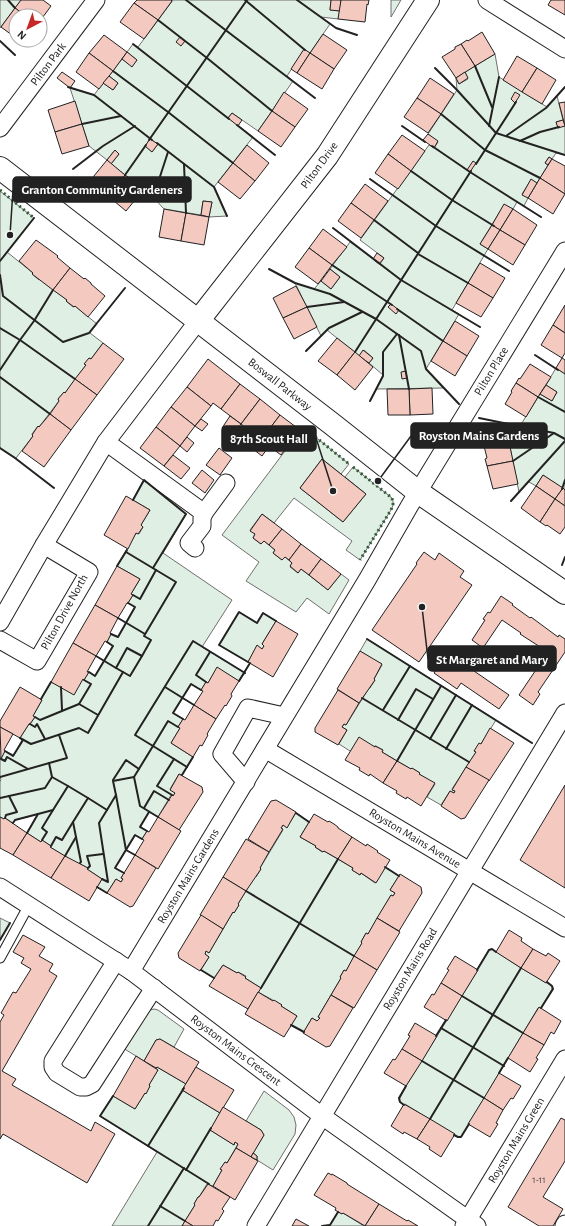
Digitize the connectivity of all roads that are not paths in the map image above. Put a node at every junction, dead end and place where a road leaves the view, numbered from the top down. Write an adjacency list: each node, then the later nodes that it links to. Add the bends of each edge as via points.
1 (96, 0): 5 (street, Pilton Park)
2 (428, 0): 8 (street, Pilton Drive, via 327,156)
3 (486, 0): 4 (street)
4 (565, 48)
5 (0, 128)
6 (0, 168): 8 (street, Boswall Parkway)
7 (565, 251): 11 (street, Pilton Place)
8 (198, 321): 9 (street); 11 (street, Boswall Parkway)
9 (106, 442): 12 (street); 13 (street)
10 (226, 483): 12 (street)
11 (418, 492): 15 (street, Boswall Parkway); 19 (street, Royston Mains Gardens)
12 (204, 513): 14 (street, via 202,526 189,543)
13 (44, 545): 16 (street); 17 (street, Pilton Drive North, via 89,572 37,661)
14 (195, 548)
15 (565, 593)
16 (0, 622)
17 (0, 640)
18 (565, 713): 22 (street, Royston Mains Road)
19 (284, 716): 20 (street, Royston Mains Gardens); 21 (street, via 248,708 222,754)
20 (265, 749): 21 (street, Royston Mains Gardens); 22 (street, Royston Mains Avenue)
21 (246, 782): 28 (street, Royston Mains Gardens)
22 (470, 870): 25 (street, Royston Mains Avenue); 31 (street, Royston Mains Road)
23 (0, 887): 24 (street, Royston Mains Crescent)
24 (29, 905): 26 (lane); 27 (street, Royston Mains Crescent)
25 (565, 928)
26 (0, 958)
27 (116, 961): 28 (street, Royston Mains Crescent); 29 (street, via 53,1061 57,1073 80,1087 92,1084)
28 (131, 971): 29 (street, Royston Mains Crescent)
29 (154, 988): 31 (street, Royston Mains Crescent)
30 (565, 1059): 32 (street, Royston Mains Green)
31 (322, 1116): 32 (street, Royston Mains Crescent); 33 (street, Royston Mains Road)
32 (469, 1224)
33 (256, 1226)

